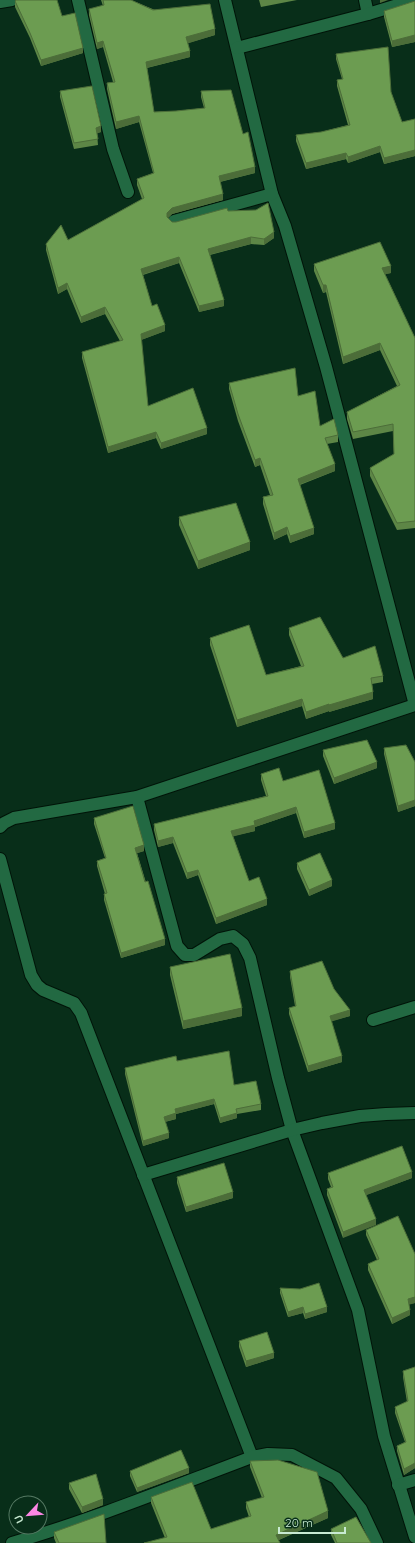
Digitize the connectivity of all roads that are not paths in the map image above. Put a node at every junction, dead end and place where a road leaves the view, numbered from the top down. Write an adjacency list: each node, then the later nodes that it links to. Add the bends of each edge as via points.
1 (12, 0): 6 (street)
2 (78, 0): 9 (street, via 113,149)
3 (225, 0): 8 (street)
4 (365, 0): 7 (street)
5 (414, 0): 7 (street)
6 (0, 2)
7 (368, 14): 8 (street)
8 (237, 48): 10 (street)
9 (128, 192)
10 (272, 194): 11 (street); 12 (street, via 326,367)
11 (174, 222)
12 (415, 705): 13 (street)
13 (137, 797): 14 (street, via 20,817); 19 (street, via 177,946 184,955 194,955 220,939 233,936 243,944 250,958)
14 (0, 827)
15 (0, 860): 20 (street, via 31,975 43,990 74,1003 81,1013)
16 (415, 1007): 17 (street)
17 (373, 1020)
18 (415, 1113): 19 (street, via 360,1116)
19 (292, 1130): 20 (street); 23 (street, via 358,1310 384,1436)
20 (143, 1175): 21 (street)
21 (252, 1457): 25 (street); 27 (street, via 268,1454 292,1455 336,1478 361,1509)
22 (415, 1480): 23 (street)
23 (398, 1484): 24 (street)
24 (415, 1537)
25 (49, 1538): 26 (street)
26 (12, 1543)
27 (377, 1543)

